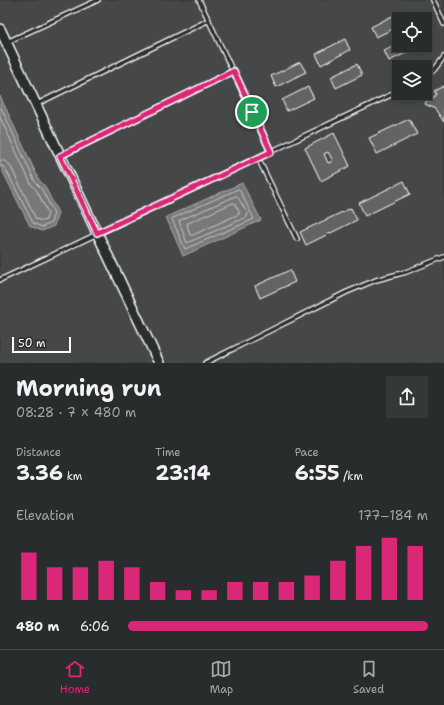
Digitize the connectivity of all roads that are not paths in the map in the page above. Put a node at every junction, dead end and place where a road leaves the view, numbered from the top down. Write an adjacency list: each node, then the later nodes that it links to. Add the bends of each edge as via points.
1 (98, 0): 7 (lane)
2 (199, 0): 4 (lane)
3 (433, 0): 5 (lane)
4 (209, 20): 9 (lane); 12 (lane)
5 (444, 24)
6 (0, 29): 7 (street)
7 (6, 43): 12 (street)
8 (444, 56): 10 (lane)
9 (234, 71): 13 (lane); 14 (lane)
10 (432, 72)
11 (392, 94): 13 (lane)
12 (36, 105): 14 (street)
13 (271, 152): 15 (lane)
14 (60, 156): 16 (street)
15 (258, 158): 16 (lane); 17 (lane)
16 (97, 233): 19 (lane); 20 (street)
17 (298, 239)
18 (444, 257): 21 (lane, via 347,292)
19 (0, 280)
20 (159, 363)
21 (205, 363)

